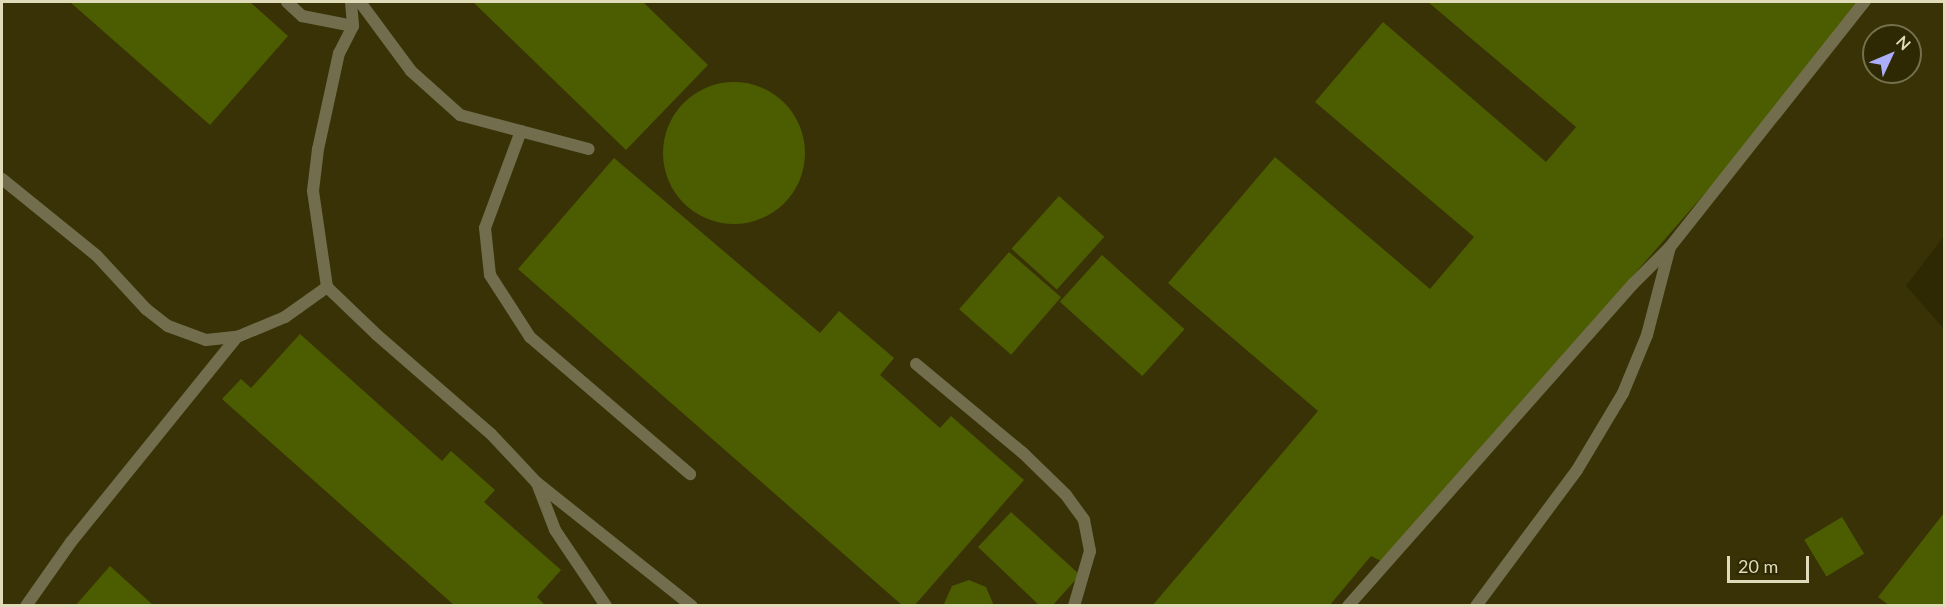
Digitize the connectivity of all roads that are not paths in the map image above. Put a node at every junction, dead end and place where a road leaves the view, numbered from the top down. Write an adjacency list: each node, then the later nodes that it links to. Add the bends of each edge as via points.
1 (287, 2): 5 (lane, via 302,16)
2 (351, 2): 5 (lane)
3 (360, 2): 6 (lane, via 411,71 460,115)
4 (1864, 2): 9 (lane)
5 (353, 26): 10 (lane, via 339,53 313,191)
6 (521, 131): 7 (lane); 13 (lane, via 485,228 490,275 530,337)
7 (589, 149)
8 (2, 179): 11 (lane, via 97,256 146,309 168,326 206,340)
9 (1670, 247): 19 (lane); 20 (lane, via 1647,335 1623,393 1577,470)
10 (327, 287): 11 (lane, via 285,317); 14 (lane, via 491,434)
11 (237, 337): 15 (lane, via 71,542)
12 (916, 364): 18 (lane, via 1023,453 1066,495 1084,520 1090,551)
13 (690, 474)
14 (536, 482): 16 (lane, via 555,530); 17 (lane)
15 (26, 606)
16 (606, 606)
17 (692, 606)
18 (1074, 606)
19 (1348, 606)
20 (1476, 606)

